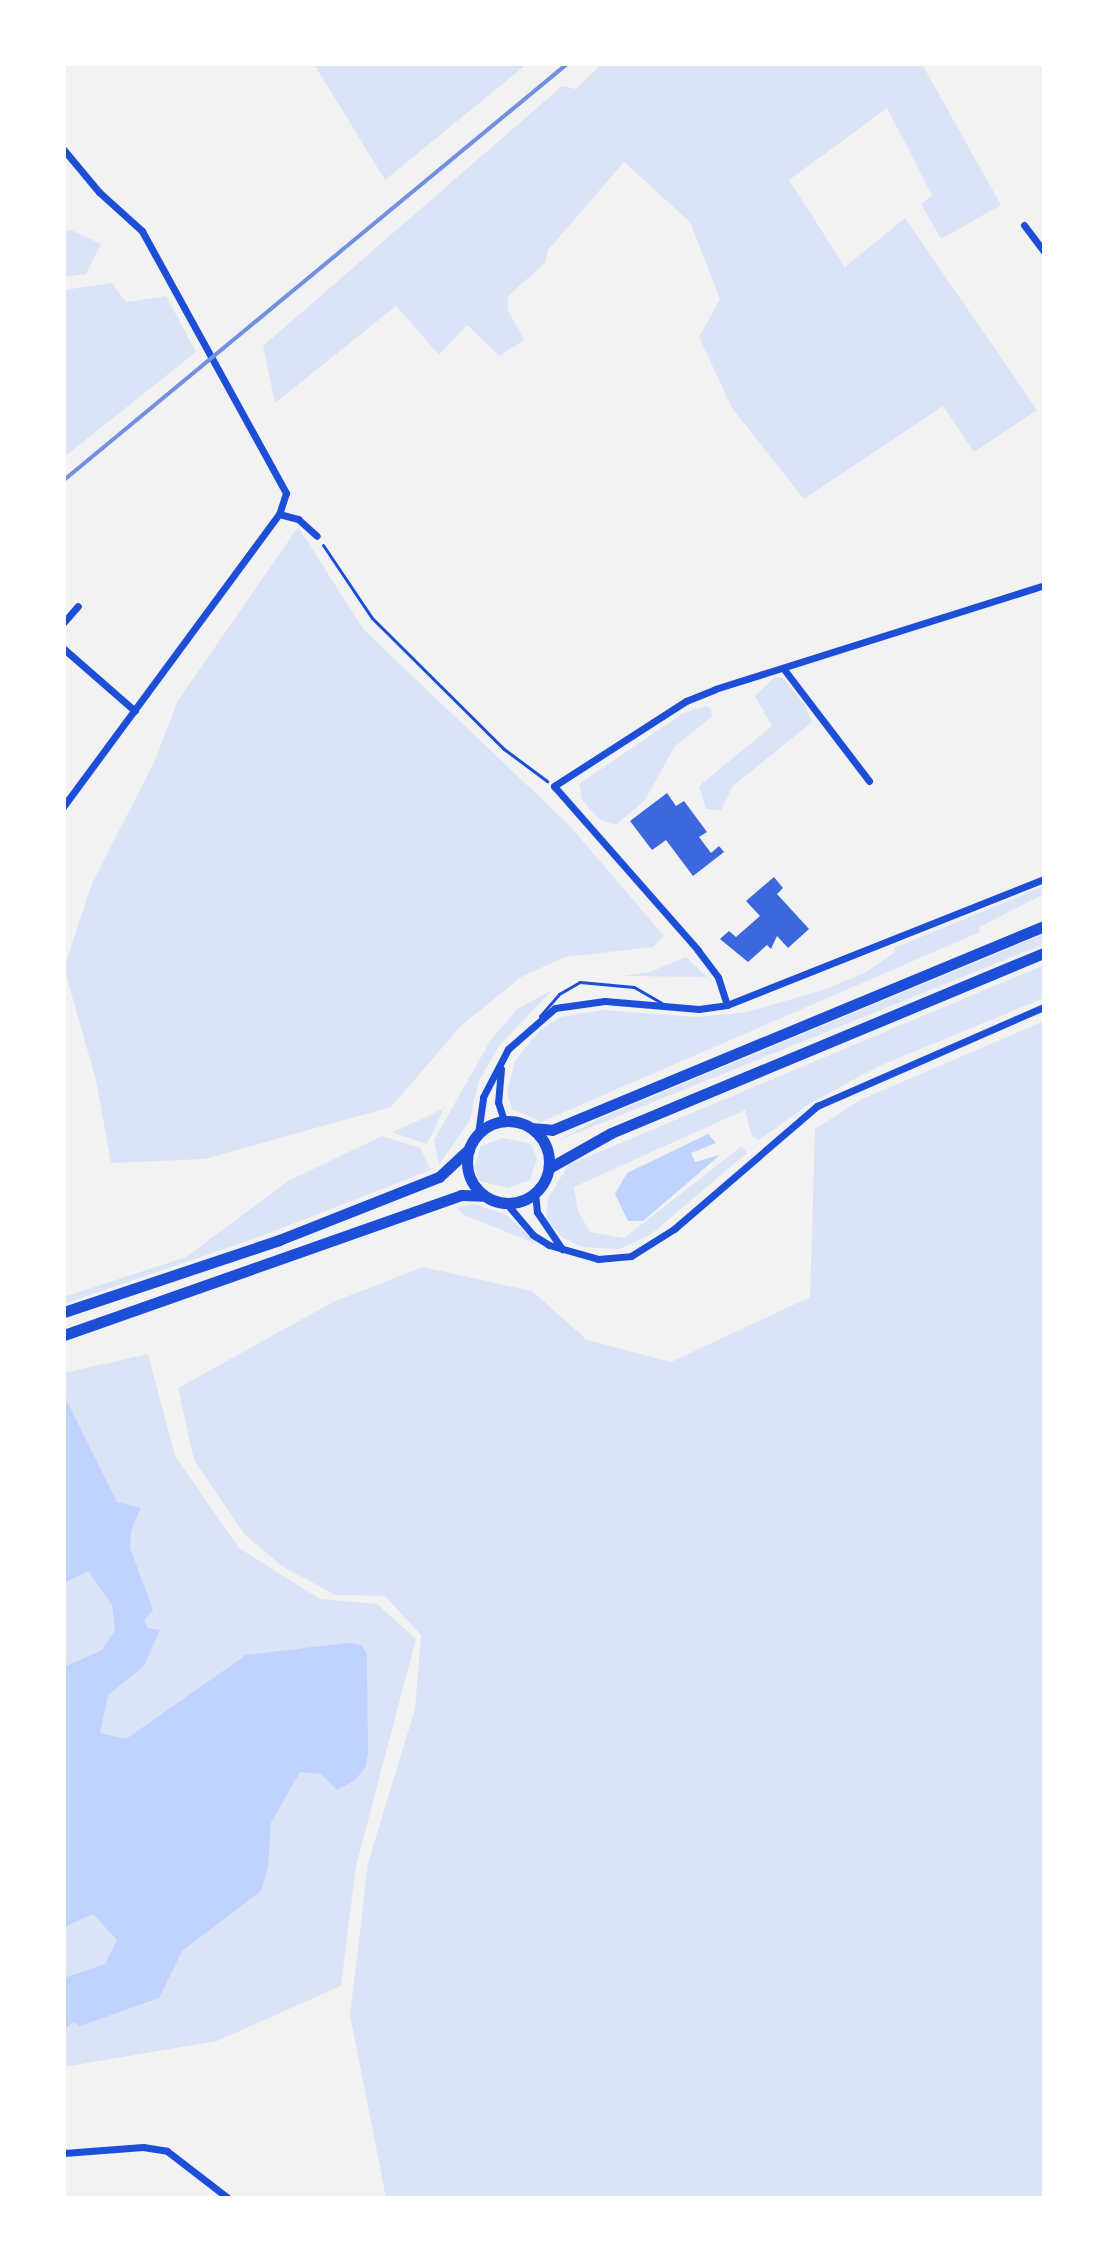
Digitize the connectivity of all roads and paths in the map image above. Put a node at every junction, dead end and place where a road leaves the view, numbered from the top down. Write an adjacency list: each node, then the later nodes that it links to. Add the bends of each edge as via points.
1 (64, 150): 4 (street, via 142,231 169,288 284,482)
2 (1024, 225): 3 (street)
3 (1044, 252)
4 (279, 514): 5 (street, via 298,519); 11 (street)
5 (317, 536): 13 (path, via 372,618 504,749)
6 (1044, 585): 10 (street)
7 (78, 606): 8 (street)
8 (64, 622)
9 (64, 649): 11 (street)
10 (783, 668): 12 (street); 13 (street, via 686,701)
11 (135, 711): 14 (street)
12 (869, 781)
13 (554, 786): 18 (street, via 698,950 718,977)
14 (64, 806)
15 (1044, 879): 18 (street)
16 (1044, 926): 24 (main road, via 552,1130)
17 (1044, 953): 27 (main road, via 611,1133)
18 (727, 1005): 20 (street)
19 (1044, 1007): 31 (street, via 817,1106 641,1251 606,1259)
20 (673, 1008): 21 (street, via 591,1001); 21 (lane, via 634,987 597,980 569,986)
21 (540, 1017): 22 (street, via 518,1037)
22 (501, 1065): 23 (street, via 498,1102); 25 (street, via 483,1097)
23 (504, 1121): 24 (main road); 25 (main road)
24 (531, 1128): 27 (main road, via 546,1146)
25 (478, 1134): 26 (main road)
26 (469, 1149): 29 (main road, via 469,1175); 32 (main road, via 439,1177)
27 (549, 1168): 28 (main road)
28 (535, 1193): 30 (main road); 31 (street, via 537,1212)
29 (484, 1196): 30 (main road); 33 (main road, via 461,1195)
30 (506, 1203): 31 (street, via 533,1235)
31 (563, 1250)
32 (64, 1312)
33 (64, 1335)
34 (64, 2153): 35 (street, via 143,2147 167,2151)
35 (228, 2198)

